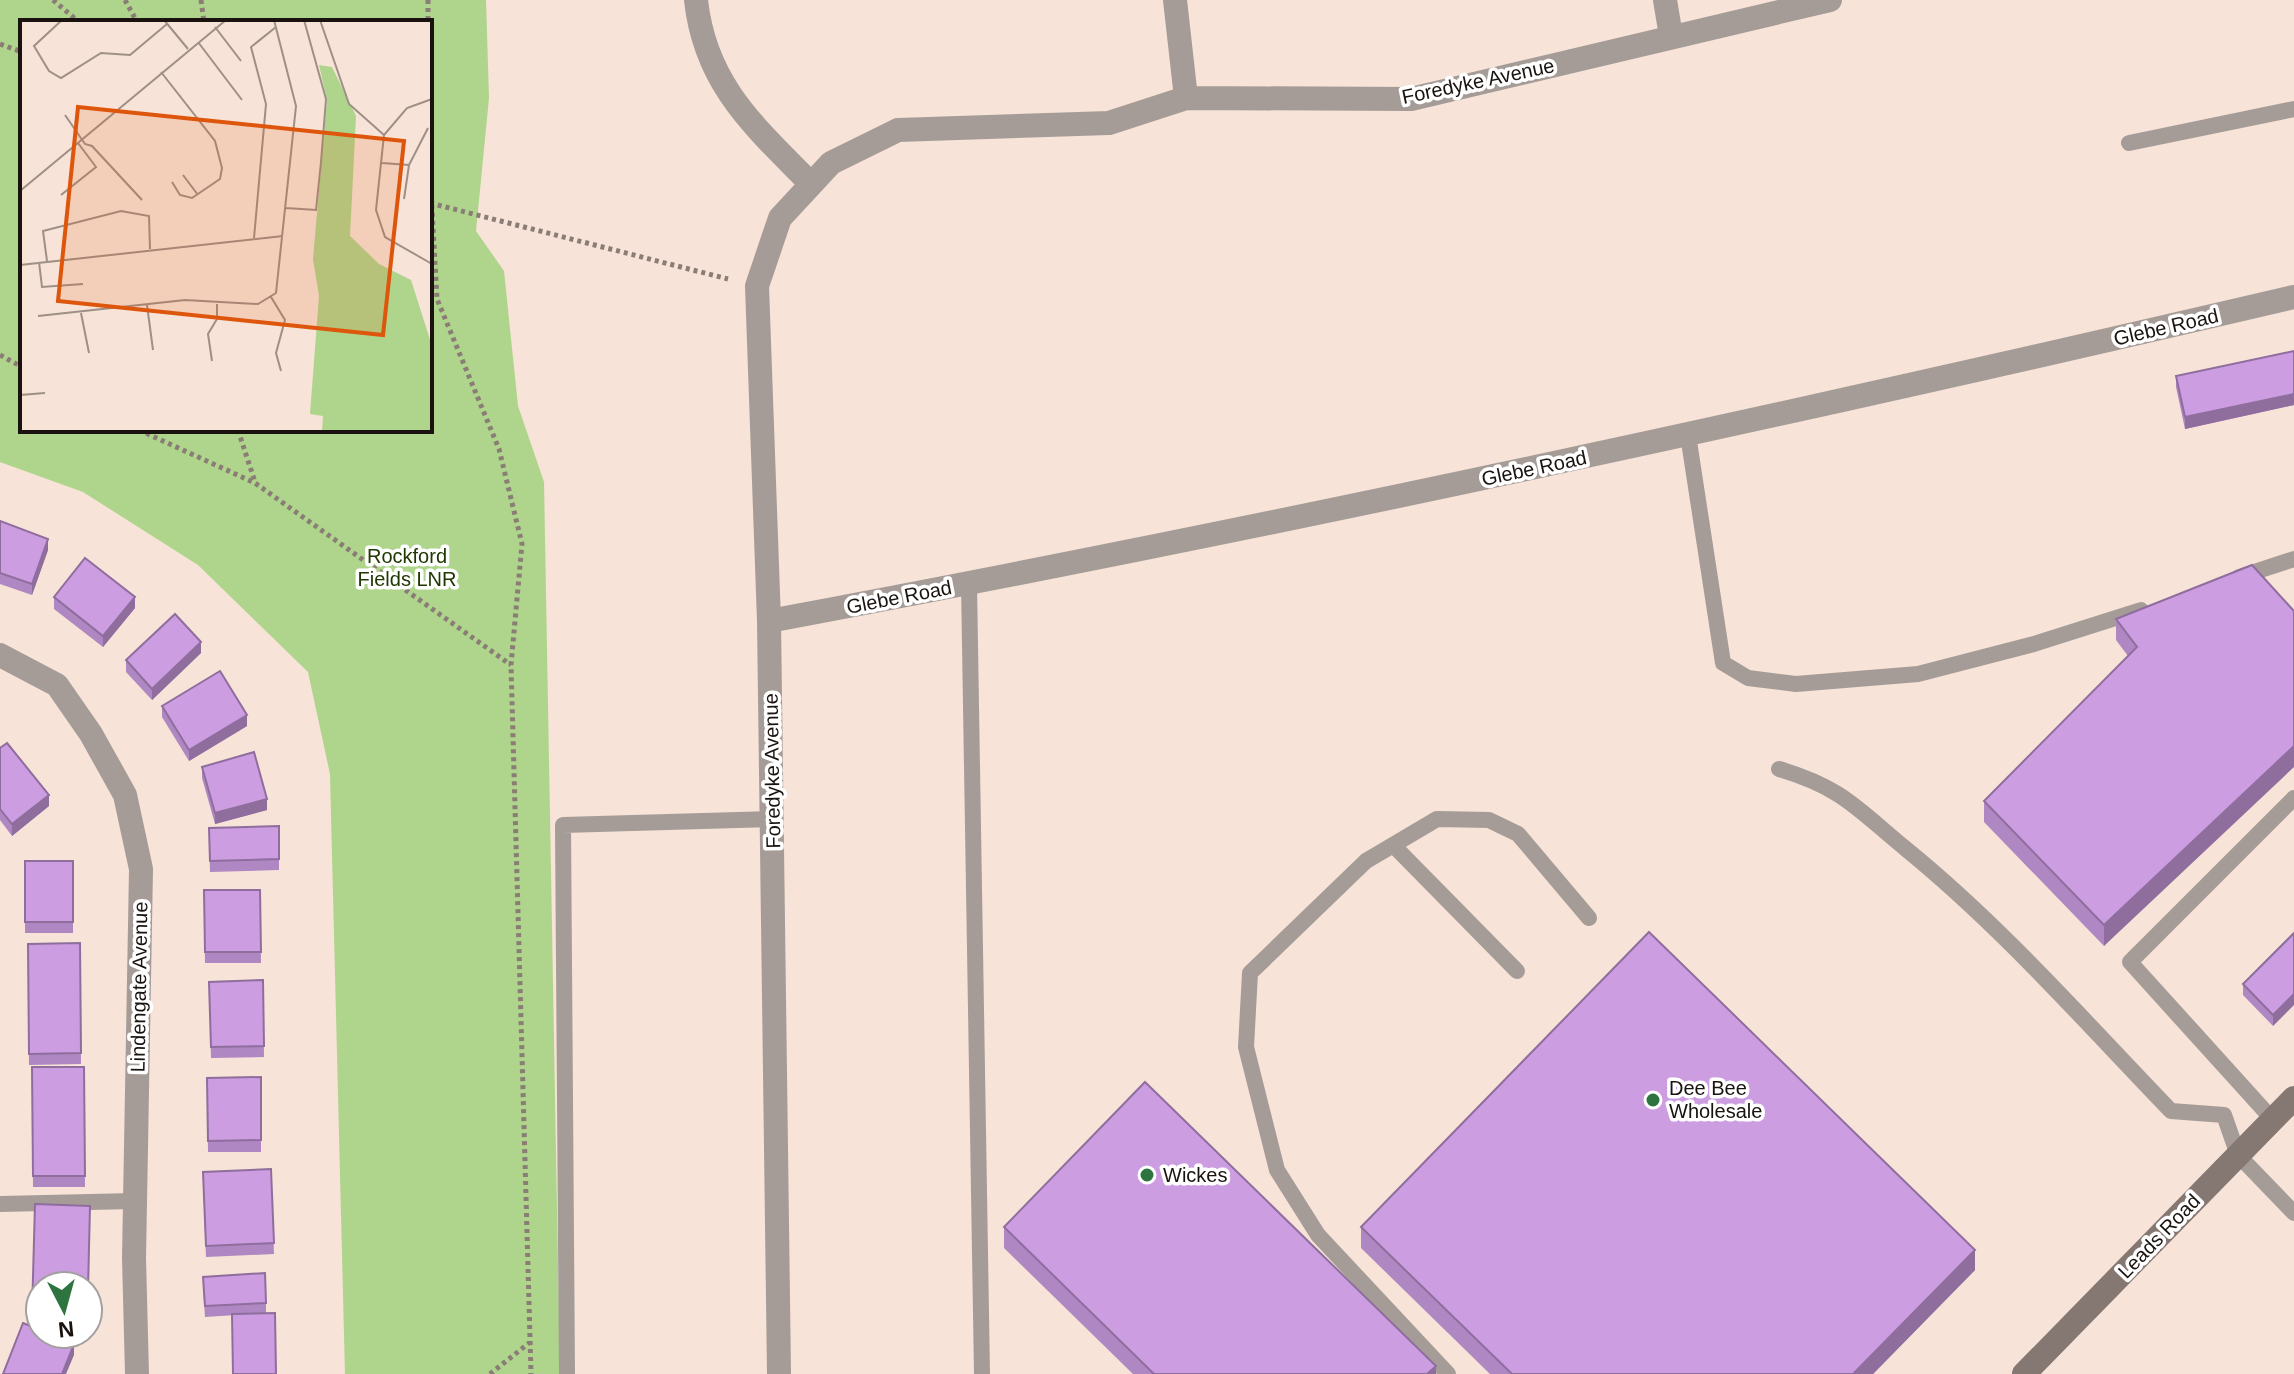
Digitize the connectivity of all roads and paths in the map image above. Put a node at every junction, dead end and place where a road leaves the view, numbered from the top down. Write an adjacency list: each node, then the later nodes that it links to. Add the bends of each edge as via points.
1 (53, 0): 8 (path)
2 (125, 0): 9 (path)
3 (201, 0): 10 (path)
4 (696, 0): 17 (street, via 699,35 735,106)
5 (1175, 0): 14 (street)
6 (1665, 0): 11 (street)
7 (1830, 0): 11 (street, Foredyke Avenue)
8 (77, 20)
9 (136, 20)
10 (204, 20)
11 (1671, 36): 14 (street, Foredyke Avenue, via 1411,99)
12 (0, 44): 13 (path)
13 (20, 51)
14 (1186, 98): 17 (street, Foredyke Avenue, via 1109,123 898,130 831,163)
15 (2294, 109): 16 (lane)
16 (2129, 143)
17 (810, 183): 20 (street, Foredyke Avenue, via 780,218)
18 (432, 204): 20 (path)
19 (432, 230): 34 (path, via 437,299 499,449 522,544)
20 (757, 286): 32 (street, Foredyke Avenue)
21 (2294, 297): 26 (street, Glebe Road)
22 (0, 355): 23 (path)
23 (20, 366)
24 (143, 432): 27 (path)
25 (239, 432): 27 (path)
26 (1688, 435): 30 (street, Glebe Road); 31 (lane, via 1723,663 1748,678 1796,684 1918,674)
27 (255, 483): 34 (path)
28 (2294, 559): 29 (lane)
29 (2228, 581)
30 (969, 584): 32 (street, Glebe Road); 53 (lane)
31 (2152, 607)
32 (769, 621): 37 (street, Foredyke Avenue)
33 (0, 655): 44 (street, Lindengate Avenue, via 57,685 125,795 141,869)
34 (511, 665): 47 (path)
35 (1779, 769): 43 (lane, via 1819,781 1854,803 1965,897 2171,1111 2224,1115)
36 (2294, 798): 42 (lane, via 2130,962)
37 (772, 819): 51 (lane, via 563,825); 52 (street, Foredyke Avenue)
38 (1393, 845): 39 (lane, via 1437,819 1489,820 1518,834); 40 (lane); 54 (lane, via 1366,861 1250,973 1246,1047 1277,1170 1318,1235)
39 (1589, 918)
40 (1517, 971)
41 (2294, 1098): 42 (main road, Leads Road)
42 (2273, 1120): 43 (main road, Leads Road)
43 (2238, 1155): 46 (lane); 55 (main road, Leads Road)
44 (135, 1201): 45 (lane); 48 (street, Lindengate Avenue)
45 (0, 1204)
46 (2294, 1213)
47 (530, 1342): 49 (path); 50 (path)
48 (137, 1374)
49 (490, 1374)
50 (531, 1374)
51 (567, 1374)
52 (779, 1374)
53 (982, 1374)
54 (1448, 1374)
55 (2024, 1374)

